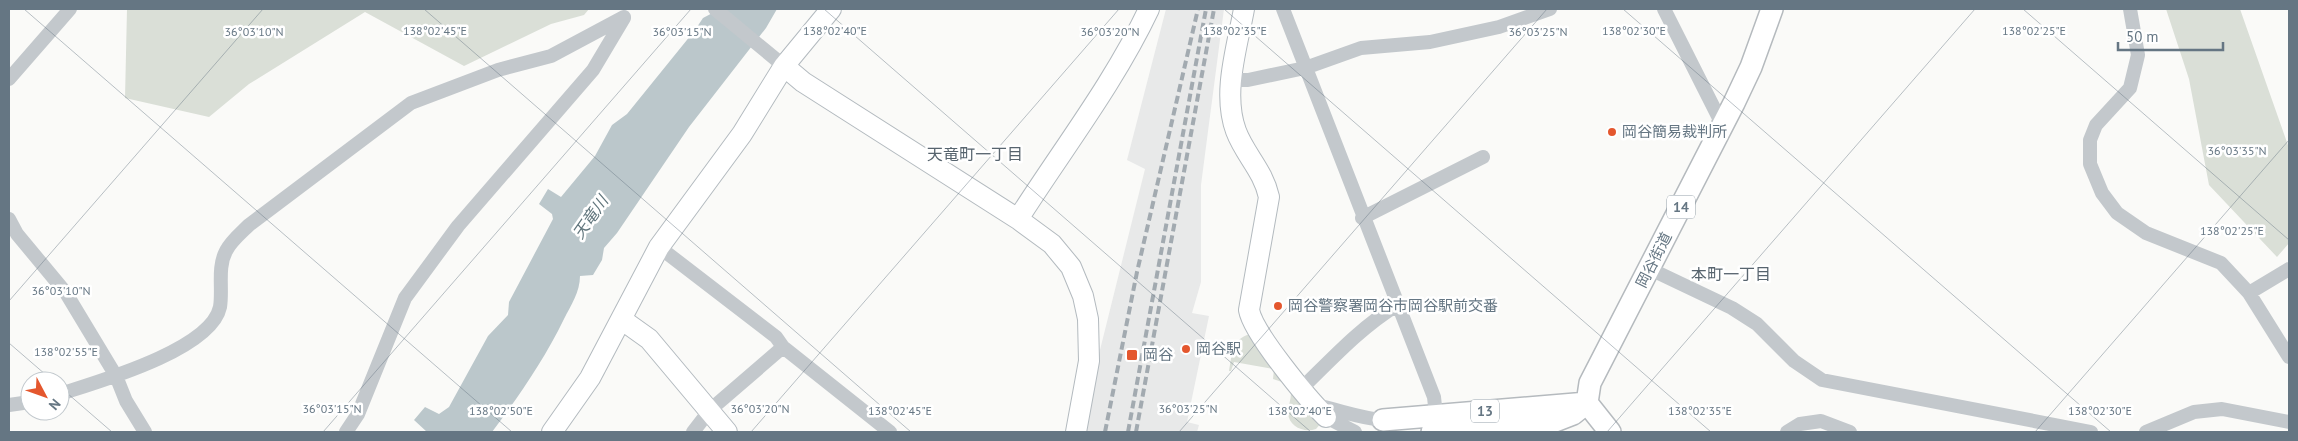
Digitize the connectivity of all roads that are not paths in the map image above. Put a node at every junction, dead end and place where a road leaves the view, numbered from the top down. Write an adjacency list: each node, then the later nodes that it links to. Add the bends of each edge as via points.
1 (70, 9): 14 (street)
2 (715, 9): 12 (street)
3 (831, 9): 12 (street)
4 (1149, 9): 20 (street, via 1104,89)
5 (1244, 9): 15 (street)
6 (1283, 9): 13 (street)
7 (1550, 9): 13 (street, via 1499,27 1430,42 1361,48)
8 (1664, 9): 16 (street)
9 (1772, 9): 16 (main road, 岡谷街道 / 14, via 1751,67)
10 (2130, 9): 24 (street, via 2138,55 2130,88 2096,125 2090,140 2090,164 2102,193 2117,213 2146,233 2221,263)
11 (626, 13): 29 (street, via 551,56 498,70 411,103 249,225 230,244 222,263 220,309 210,326 162,357); 38 (street, via 593,70 458,226 405,298 358,414)
12 (779, 62): 20 (street, via 803,82); 21 (street, via 742,134)
13 (1305, 68): 15 (street, via 1248,80); 18 (street)
14 (9, 79)
15 (1232, 80): 31 (street, via 1229,100 1236,133 1266,181 1269,197 1250,319)
16 (1722, 124): 22 (main road, 岡谷街道 / 14)
17 (1483, 157): 18 (street)
18 (1362, 218): 25 (street)
19 (9, 219): 29 (street, via 17,234 66,294)
20 (1018, 219): 43 (street, via 1052,244 1071,267 1083,296 1088,319 1089,361)
21 (659, 247): 26 (street); 27 (street, via 776,336)
22 (1650, 269): 32 (main road, 岡谷街道 / 14, via 1590,383); 48 (street, via 1732,308 1757,324 1794,361 1822,380)
23 (2289, 269): 24 (street)
24 (2249, 293): 28 (street)
25 (1397, 305): 31 (street, via 1353,336); 35 (street, via 1434,397)
26 (621, 319): 33 (street, via 649,339); 39 (street, via 590,378)
27 (783, 347): 33 (street); 42 (street)
28 (2289, 357)
29 (116, 376): 30 (street); 37 (street, via 126,401)
30 (70, 391)
31 (1313, 403): 36 (street); 44 (street)
32 (1587, 403): 35 (main road, 13); 45 (main road)
33 (710, 410): 40 (street); 41 (street)
34 (2289, 422): 49 (street, via 2222,409 2194,412)
35 (1434, 424): 36 (main road, 13)
36 (1383, 426)
37 (145, 432)
38 (346, 432)
39 (552, 432)
40 (693, 432)
41 (727, 432)
42 (890, 432)
43 (1076, 432)
44 (1355, 432)
45 (1610, 432)
46 (1787, 432): 47 (street, via 1800,424 1821,421)
47 (1850, 432)
48 (2091, 432)
49 (2146, 432)

